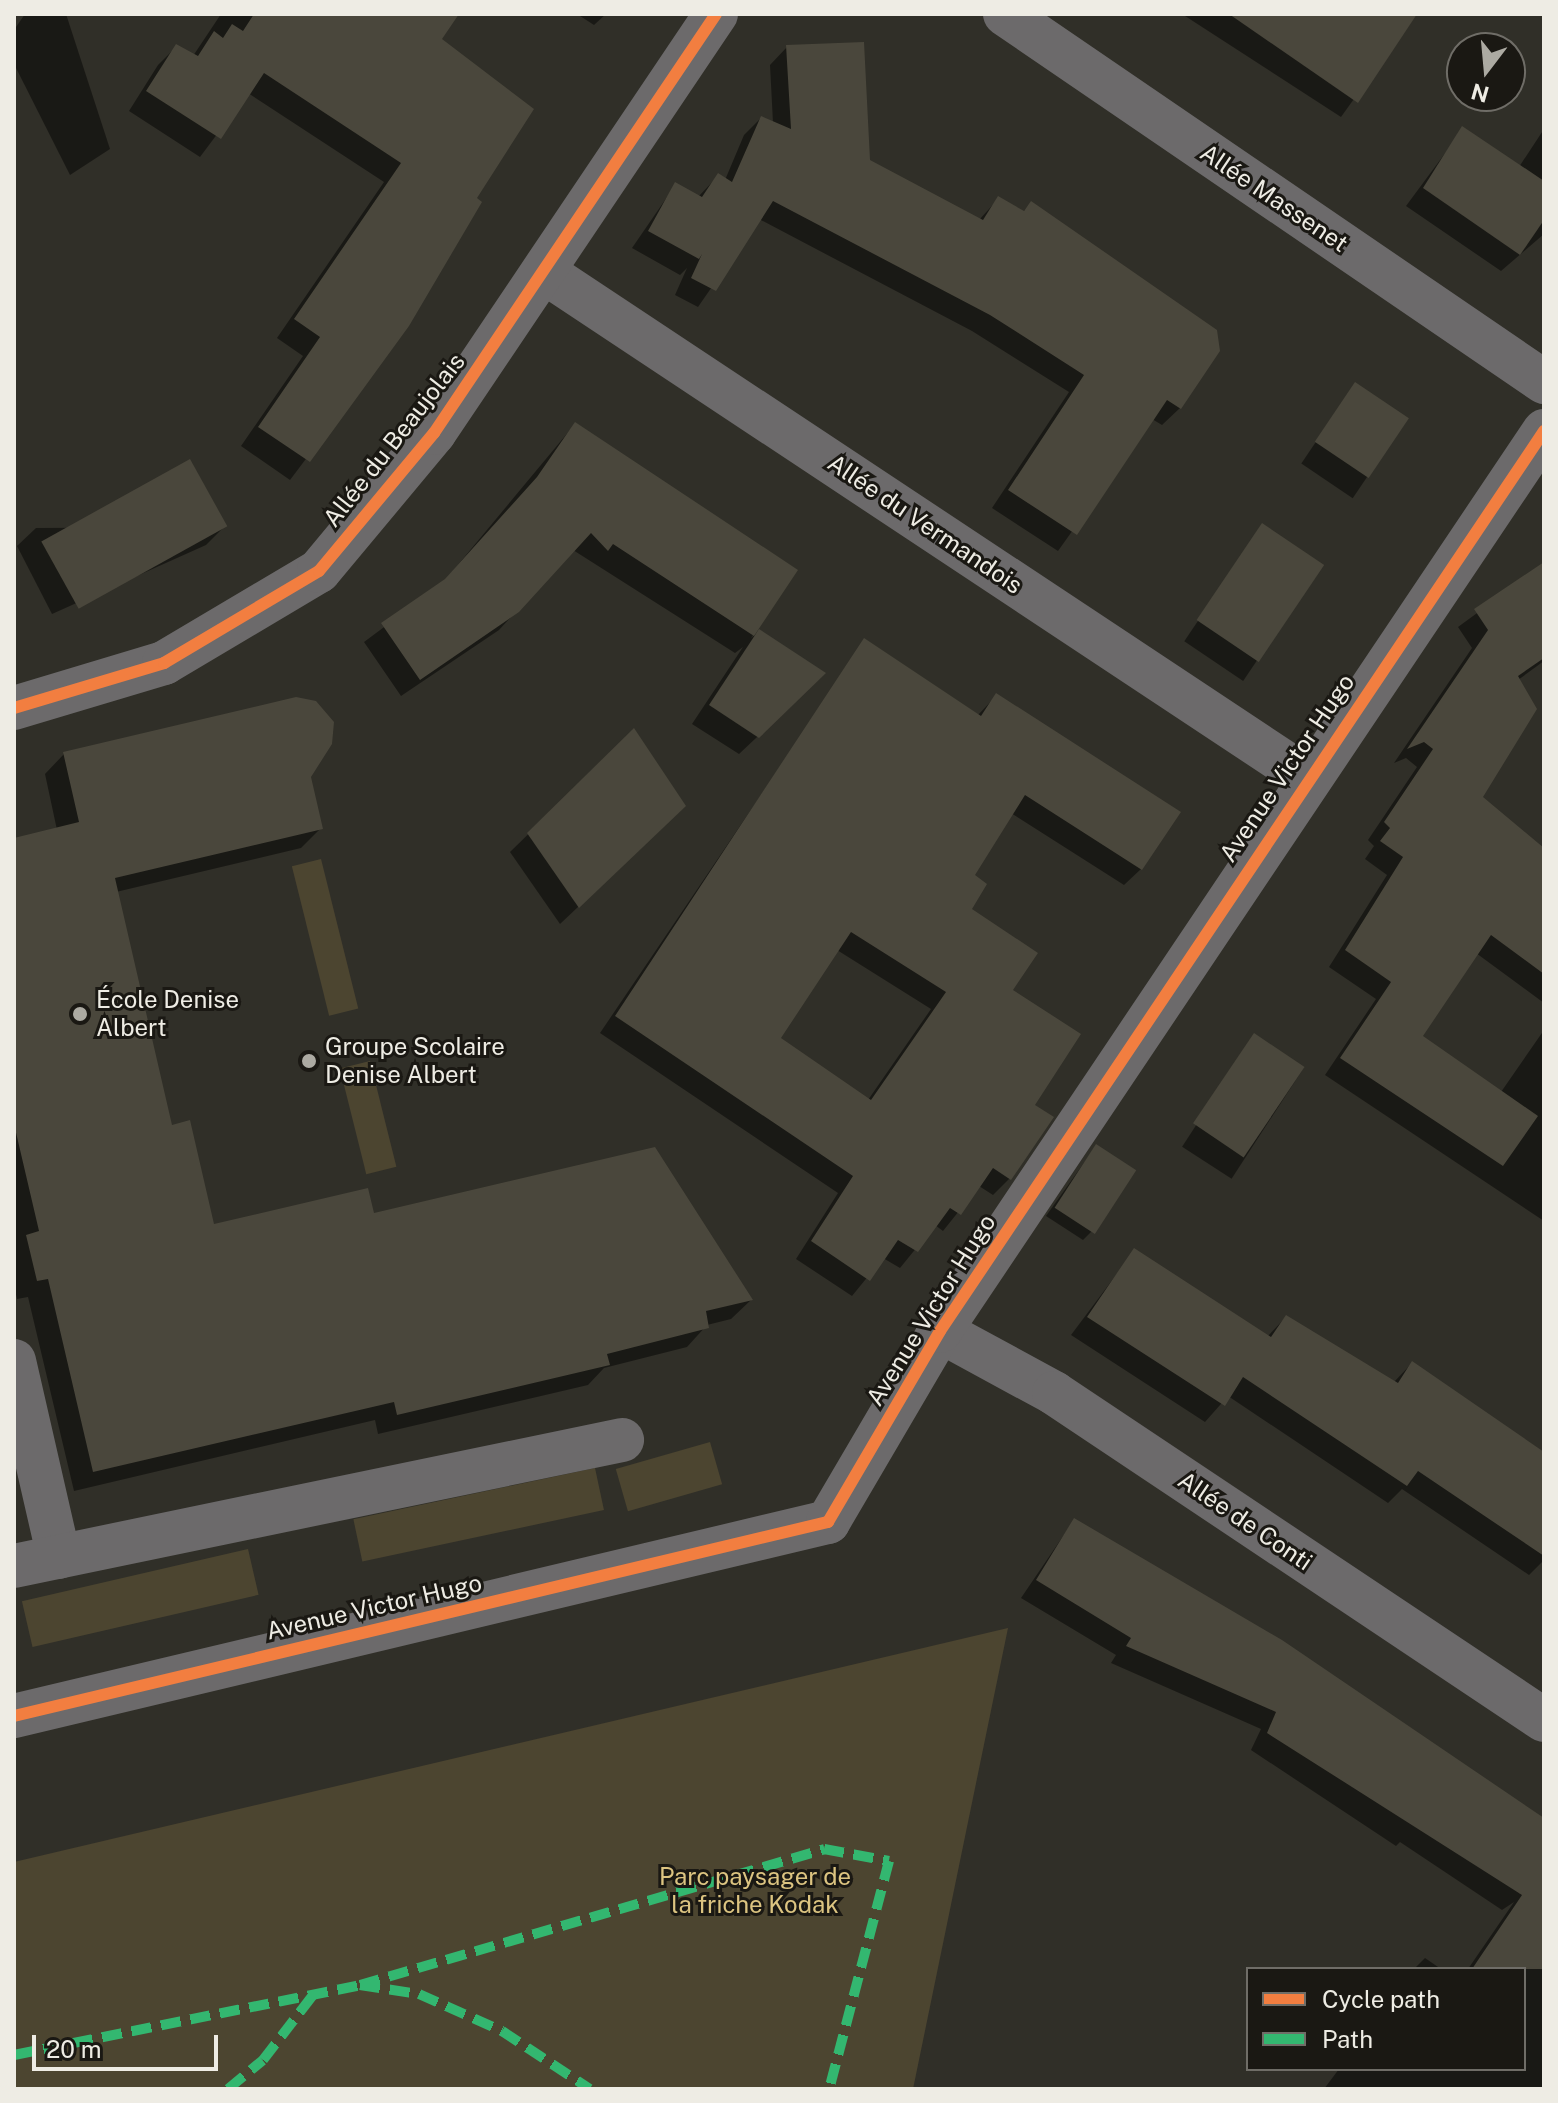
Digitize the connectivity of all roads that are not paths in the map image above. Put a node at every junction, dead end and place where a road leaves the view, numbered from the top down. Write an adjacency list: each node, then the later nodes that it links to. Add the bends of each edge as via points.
1 (716, 14): 3 (street, Allée du Beaujolais)
2 (1005, 14): 4 (street, Allée Massenet)
3 (544, 272): 6 (street, Allée du Beaujolais, via 434,433 319,571 164,663); 7 (street, Allée du Vermandois)
4 (1544, 382)
5 (1544, 431): 7 (street, Avenue Victor Hugo)
6 (14, 708)
7 (1306, 777): 8 (street, Avenue Victor Hugo)
8 (940, 1331): 13 (street, Avenue Victor Hugo, via 828,1522); 14 (street, Allée de Conti, via 1054,1393)
9 (14, 1361): 11 (street)
10 (622, 1440): 11 (street)
11 (59, 1557): 12 (street)
12 (14, 1566)
13 (14, 1716)
14 (1544, 1720)

